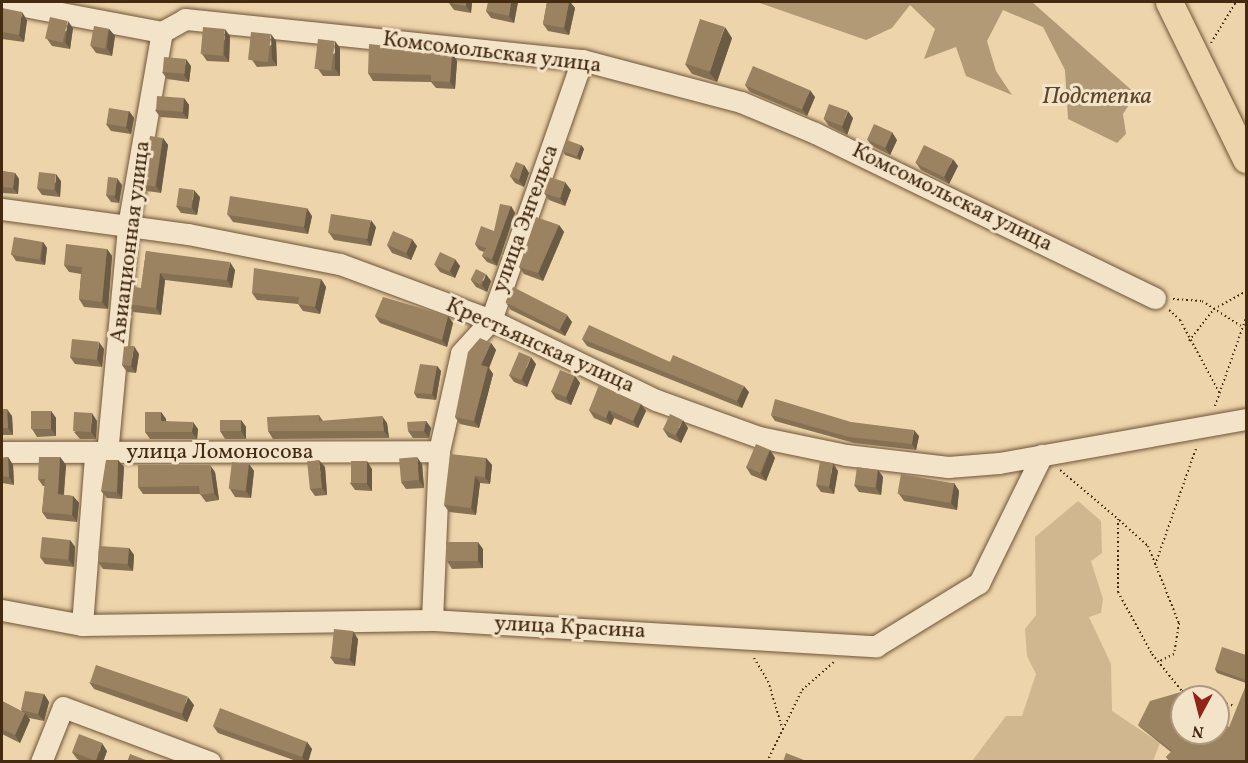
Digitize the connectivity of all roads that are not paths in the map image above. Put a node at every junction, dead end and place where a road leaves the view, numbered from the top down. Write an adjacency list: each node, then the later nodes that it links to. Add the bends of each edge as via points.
1 (3, 2): 3 (street)
2 (1169, 2): 5 (main road)
3 (162, 32): 4 (street, Комсомольская улица, via 185,19); 7 (street, Авиационная улица)
4 (582, 60): 8 (street, Комсомольская улица, via 741,102 815,133); 9 (street, улица Энгельса)
5 (1246, 159)
6 (2, 209): 7 (street, Крестьянская улица)
7 (129, 226): 9 (street, Крестьянская улица, via 340,264); 13 (street, Авиационная улица)
8 (1155, 298)
9 (491, 320): 11 (street, улица Энгельса, via 461,353); 14 (street, Крестьянская улица, via 657,400 759,437 937,466)
10 (1243, 419): 14 (street, Крестьянская улица)
11 (440, 451): 13 (street, улица Ломоносова); 16 (street, улица Энгельса)
12 (2, 452): 13 (street, улица Ломоносова)
13 (101, 454): 17 (street, Авиационная улица)
14 (1042, 455): 16 (street, улица Красина, via 979,583 876,646)
15 (2, 610): 17 (street, улица Красина)
16 (432, 620): 17 (street, улица Красина)
17 (82, 625)
18 (41, 762): 19 (street, via 63,707)
19 (210, 762)

